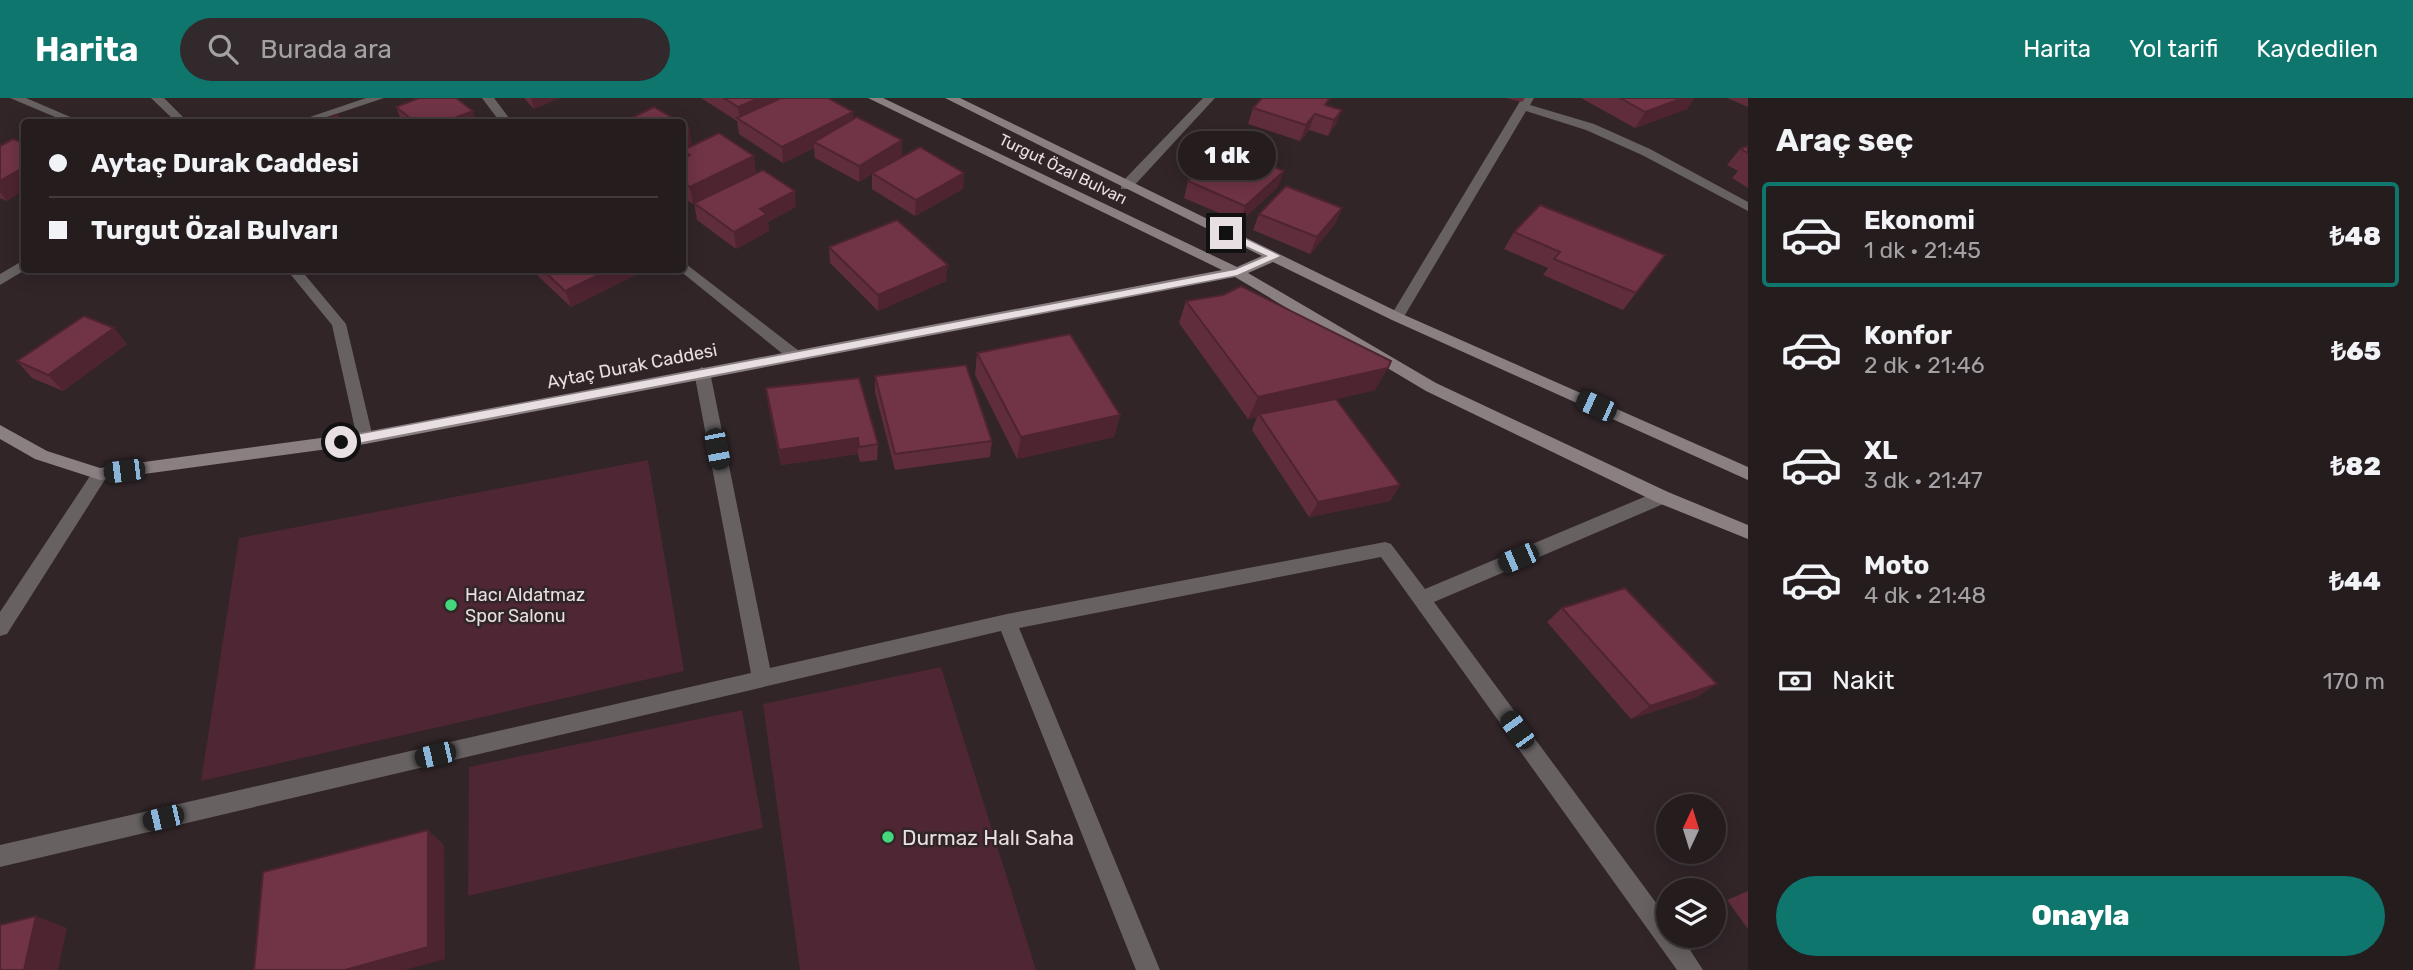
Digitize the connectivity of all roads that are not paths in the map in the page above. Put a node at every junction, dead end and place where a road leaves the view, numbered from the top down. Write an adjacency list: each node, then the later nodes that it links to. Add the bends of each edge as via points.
1 (16, 98): 9 (street)
2 (157, 98): 10 (street)
3 (378, 98): 11 (street)
4 (488, 98): 12 (street)
5 (874, 98): 18 (main road, Turgut Özal Bulvarı)
6 (951, 98): 13 (main road, Turgut Özal Bulvarı)
7 (1209, 98): 13 (street)
8 (1526, 102): 14 (street, via 1646,152); 21 (street)
9 (68, 119)
10 (179, 119)
11 (311, 119)
12 (504, 119)
13 (1126, 186): 15 (main road, Turgut Özal Bulvarı)
14 (1748, 207)
15 (1275, 256): 18 (main road, Aytaç Durak Caddesi); 21 (main road, Turgut Özal Bulvarı)
16 (21, 266): 20 (street)
17 (686, 268): 22 (street)
18 (1237, 272): 22 (main road, Aytaç Durak Caddesi); 28 (main road, Turgut Özal Bulvarı, via 1431,387)
19 (296, 273): 25 (street, via 339,324)
20 (0, 280)
21 (1397, 317): 27 (main road, Turgut Özal Bulvarı)
22 (794, 355): 23 (main road, Aytaç Durak Caddesi)
23 (702, 372): 25 (main road, Aytaç Durak Caddesi); 33 (street)
24 (0, 431): 26 (main road, Aytaç Durak Caddesi, via 41,455)
25 (365, 438): 26 (main road, Aytaç Durak Caddesi)
26 (100, 474): 32 (street)
27 (1748, 474)
28 (1662, 497): 29 (main road, Turgut Özal Bulvarı); 30 (street)
29 (1748, 532)
30 (1423, 598): 31 (street, via 1385,549); 36 (street)
31 (1007, 622): 33 (street); 35 (street)
32 (0, 628)
33 (762, 679): 34 (street)
34 (0, 856)
35 (1148, 970)
36 (1691, 970)

